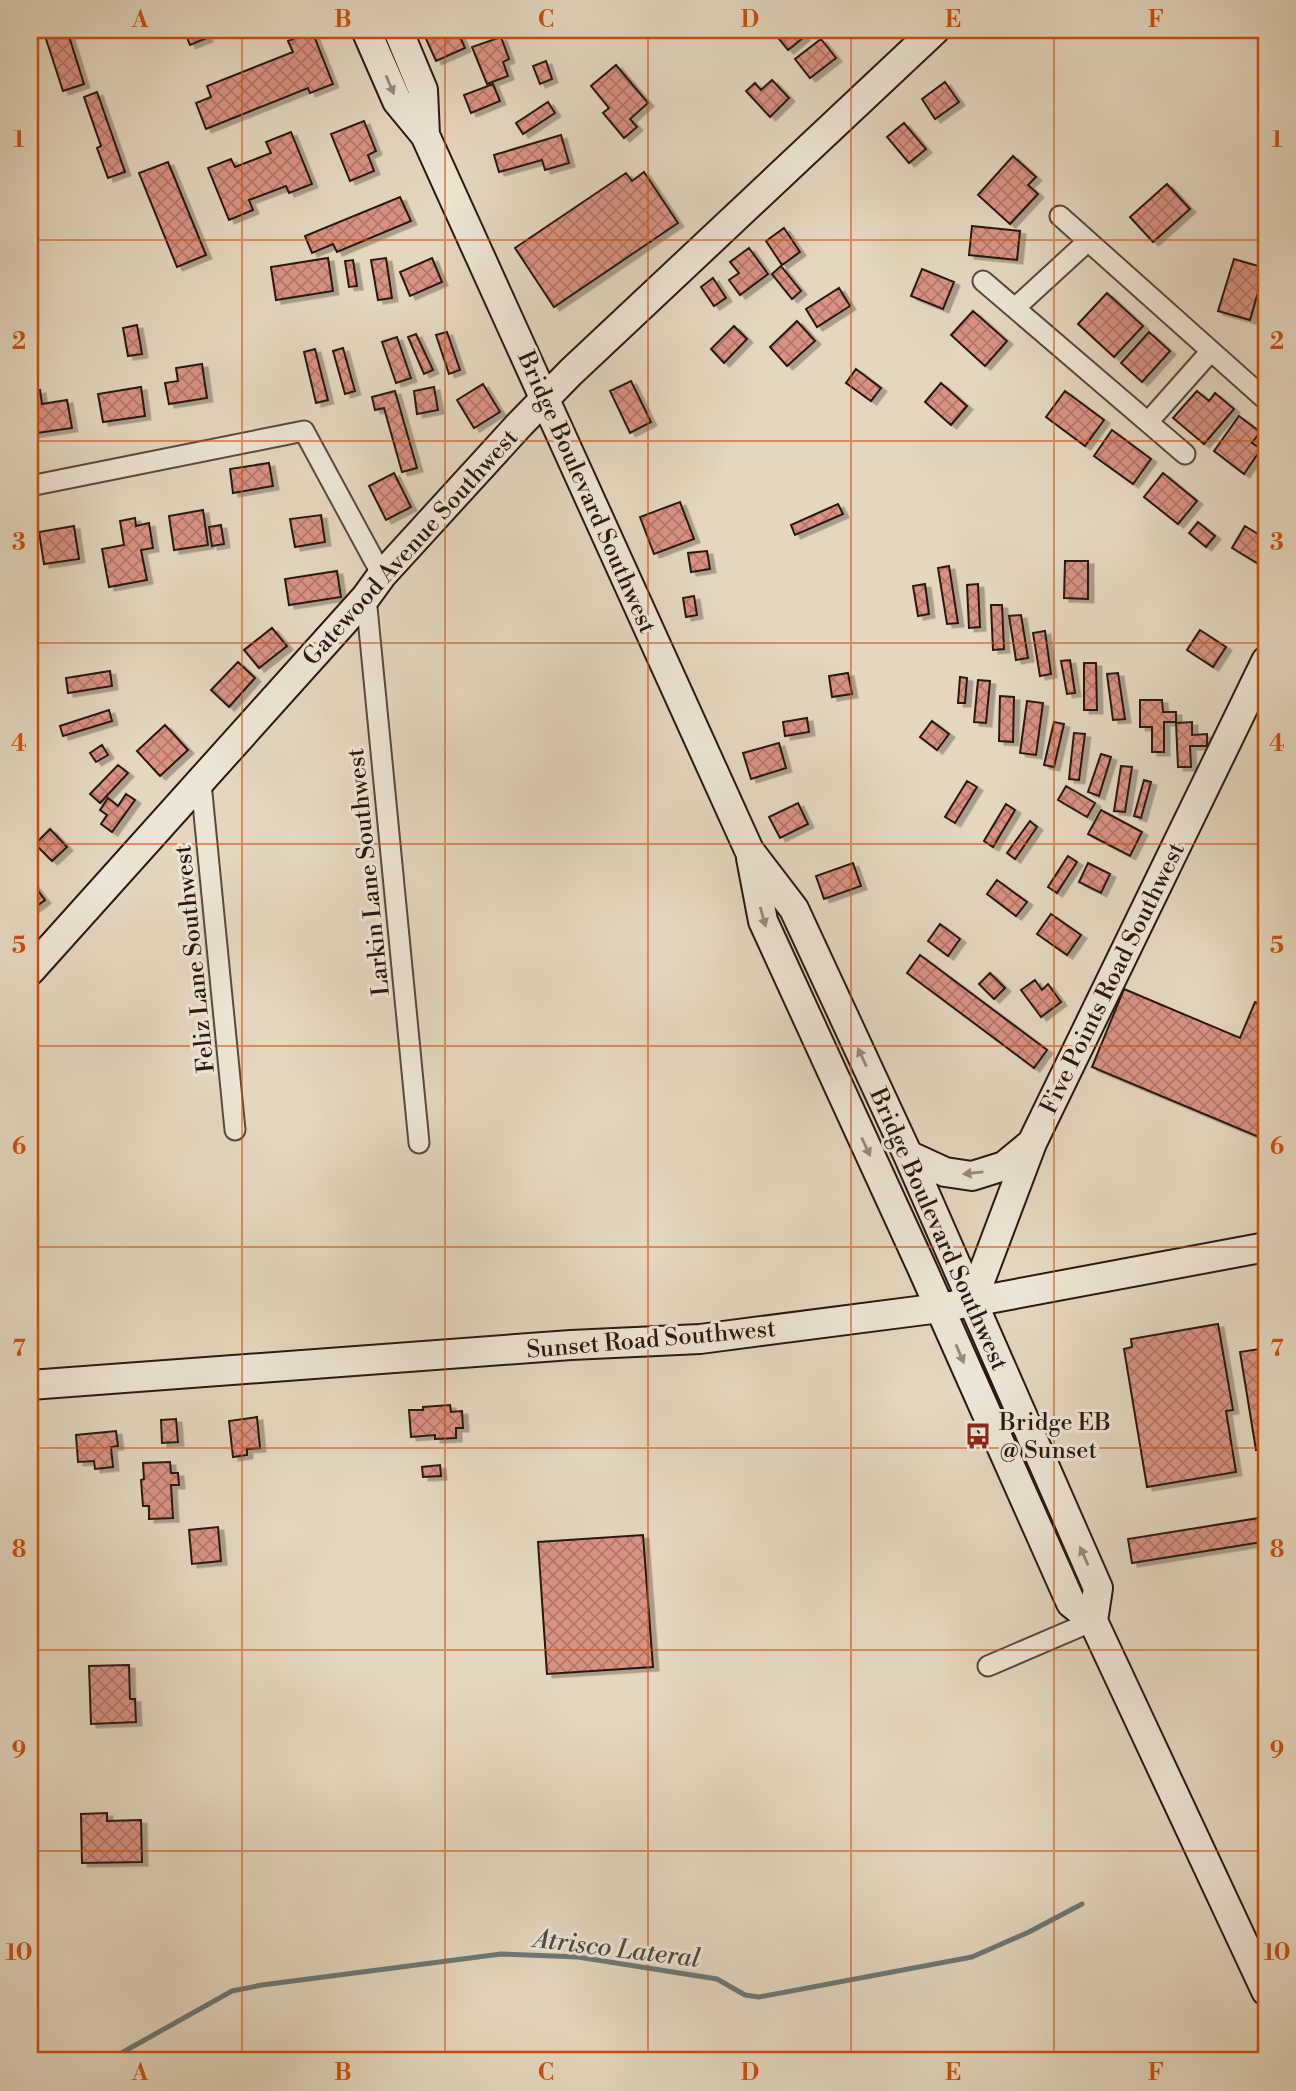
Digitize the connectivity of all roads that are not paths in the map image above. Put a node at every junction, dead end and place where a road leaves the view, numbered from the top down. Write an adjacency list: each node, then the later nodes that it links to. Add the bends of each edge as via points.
1 (366, 30): 4 (main road, Bridge Boulevard Southwest, one-way to 4, via 397,101)
2 (398, 30): 4 (main road, Bridge Boulevard Southwest, via 423,90)
3 (935, 30): 10 (main road, Gatewood Avenue Southwest)
4 (425, 135): 10 (main road, Bridge Boulevard Southwest)
5 (1060, 216): 6 (street)
6 (1088, 241): 8 (street); 9 (street)
7 (983, 281): 8 (street)
8 (1015, 308): 12 (street)
9 (1211, 351): 11 (street); 12 (street)
10 (545, 398): 15 (main road, Gatewood Avenue Southwest); 18 (main road, Bridge Boulevard Southwest)
11 (1266, 400)
12 (1148, 422): 13 (street)
13 (1185, 454)
14 (30, 486): 15 (street, via 304,431)
15 (374, 586): 17 (main road, Gatewood Avenue Southwest); 21 (street, Larkin Lane Southwest)
16 (1266, 662): 22 (main road, Five Points Road Southwest)
17 (201, 783): 19 (main road, Gatewood Avenue Southwest); 20 (street, Feliz Lane Southwest)
18 (749, 850): 23 (main road, Bridge Boulevard Southwest, one-way to 18, via 794,909); 26 (main road, Bridge Boulevard Southwest, one-way to 26, via 763,921)
19 (30, 971)
20 (235, 1130)
21 (419, 1143)
22 (1032, 1143): 23 (main road, one-way to 23, via 1004,1166 972,1176 945,1172); 25 (main road, Five Points Road Southwest)
23 (908, 1155): 25 (main road, Bridge Boulevard Southwest)
24 (1266, 1247): 25 (main road, Sunset Road Southwest)
25 (972, 1302): 26 (main road, Sunset Road Southwest); 28 (main road, Bridge Boulevard Southwest, one-way to 25, via 1098,1588)
26 (940, 1308): 27 (main road, Sunset Road Southwest, via 700,1339); 28 (main road, Bridge Boulevard Southwest, one-way to 28, via 1071,1603)
27 (30, 1385)
28 (1093, 1621): 29 (street); 30 (main road, Bridge Boulevard Southwest)
29 (988, 1666)
30 (1266, 1991)

